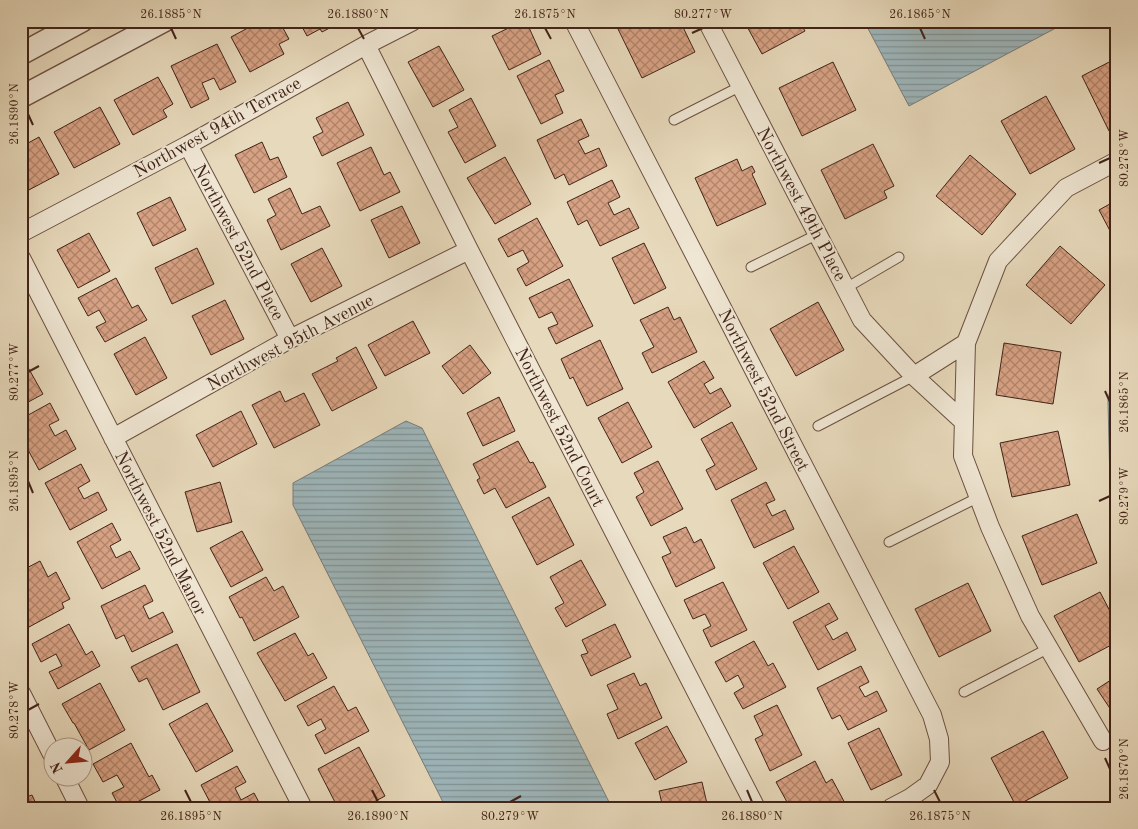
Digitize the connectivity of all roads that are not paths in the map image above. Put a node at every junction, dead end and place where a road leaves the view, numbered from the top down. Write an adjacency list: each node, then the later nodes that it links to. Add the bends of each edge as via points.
1 (82, 21): 7 (street)
2 (164, 21): 9 (street)
3 (413, 21): 6 (street, Northwest 94th Terrace)
4 (574, 21): 37 (street, Northwest 52nd Street, via 932,715 939,739 940,762 928,785)
5 (707, 21): 8 (street, Northwest 49th Place)
6 (366, 45): 11 (street, Northwest 94th Terrace); 15 (street, Northwest 52nd Court)
7 (21, 54)
8 (740, 86): 10 (lane); 14 (street, Northwest 49th Place)
9 (21, 97)
10 (674, 120)
11 (188, 145): 13 (street, Northwest 94th Terrace); 20 (street, Northwest 52nd Place)
12 (1117, 160): 21 (street, via 1066,188 998,262)
13 (21, 233)
14 (818, 234): 18 (lane); 19 (street, Northwest 49th Place)
15 (469, 250): 20 (street, Northwest 95th Avenue); 36 (street, Northwest 52nd Court)
16 (899, 257): 19 (lane)
17 (21, 258): 25 (street, Northwest 52nd Manor)
18 (751, 267)
19 (846, 288): 22 (street, Northwest 49th Place, via 862,320)
20 (290, 339): 25 (street, Northwest 95th Avenue)
21 (966, 344): 22 (street); 23 (street)
22 (914, 376): 23 (street, Northwest 49th Place); 24 (lane)
23 (964, 422): 26 (street, via 963,456)
24 (818, 426)
25 (112, 438): 35 (street, Northwest 52nd Manor)
26 (979, 497): 27 (lane); 28 (street, via 1030,616)
27 (889, 542)
28 (1049, 648): 29 (lane); 32 (street)
29 (964, 692)
30 (21, 693): 31 (street)
31 (43, 736)
32 (1103, 741)
33 (69, 786): 34 (street)
34 (80, 808)
35 (303, 808)
36 (756, 808)
37 (890, 808)

